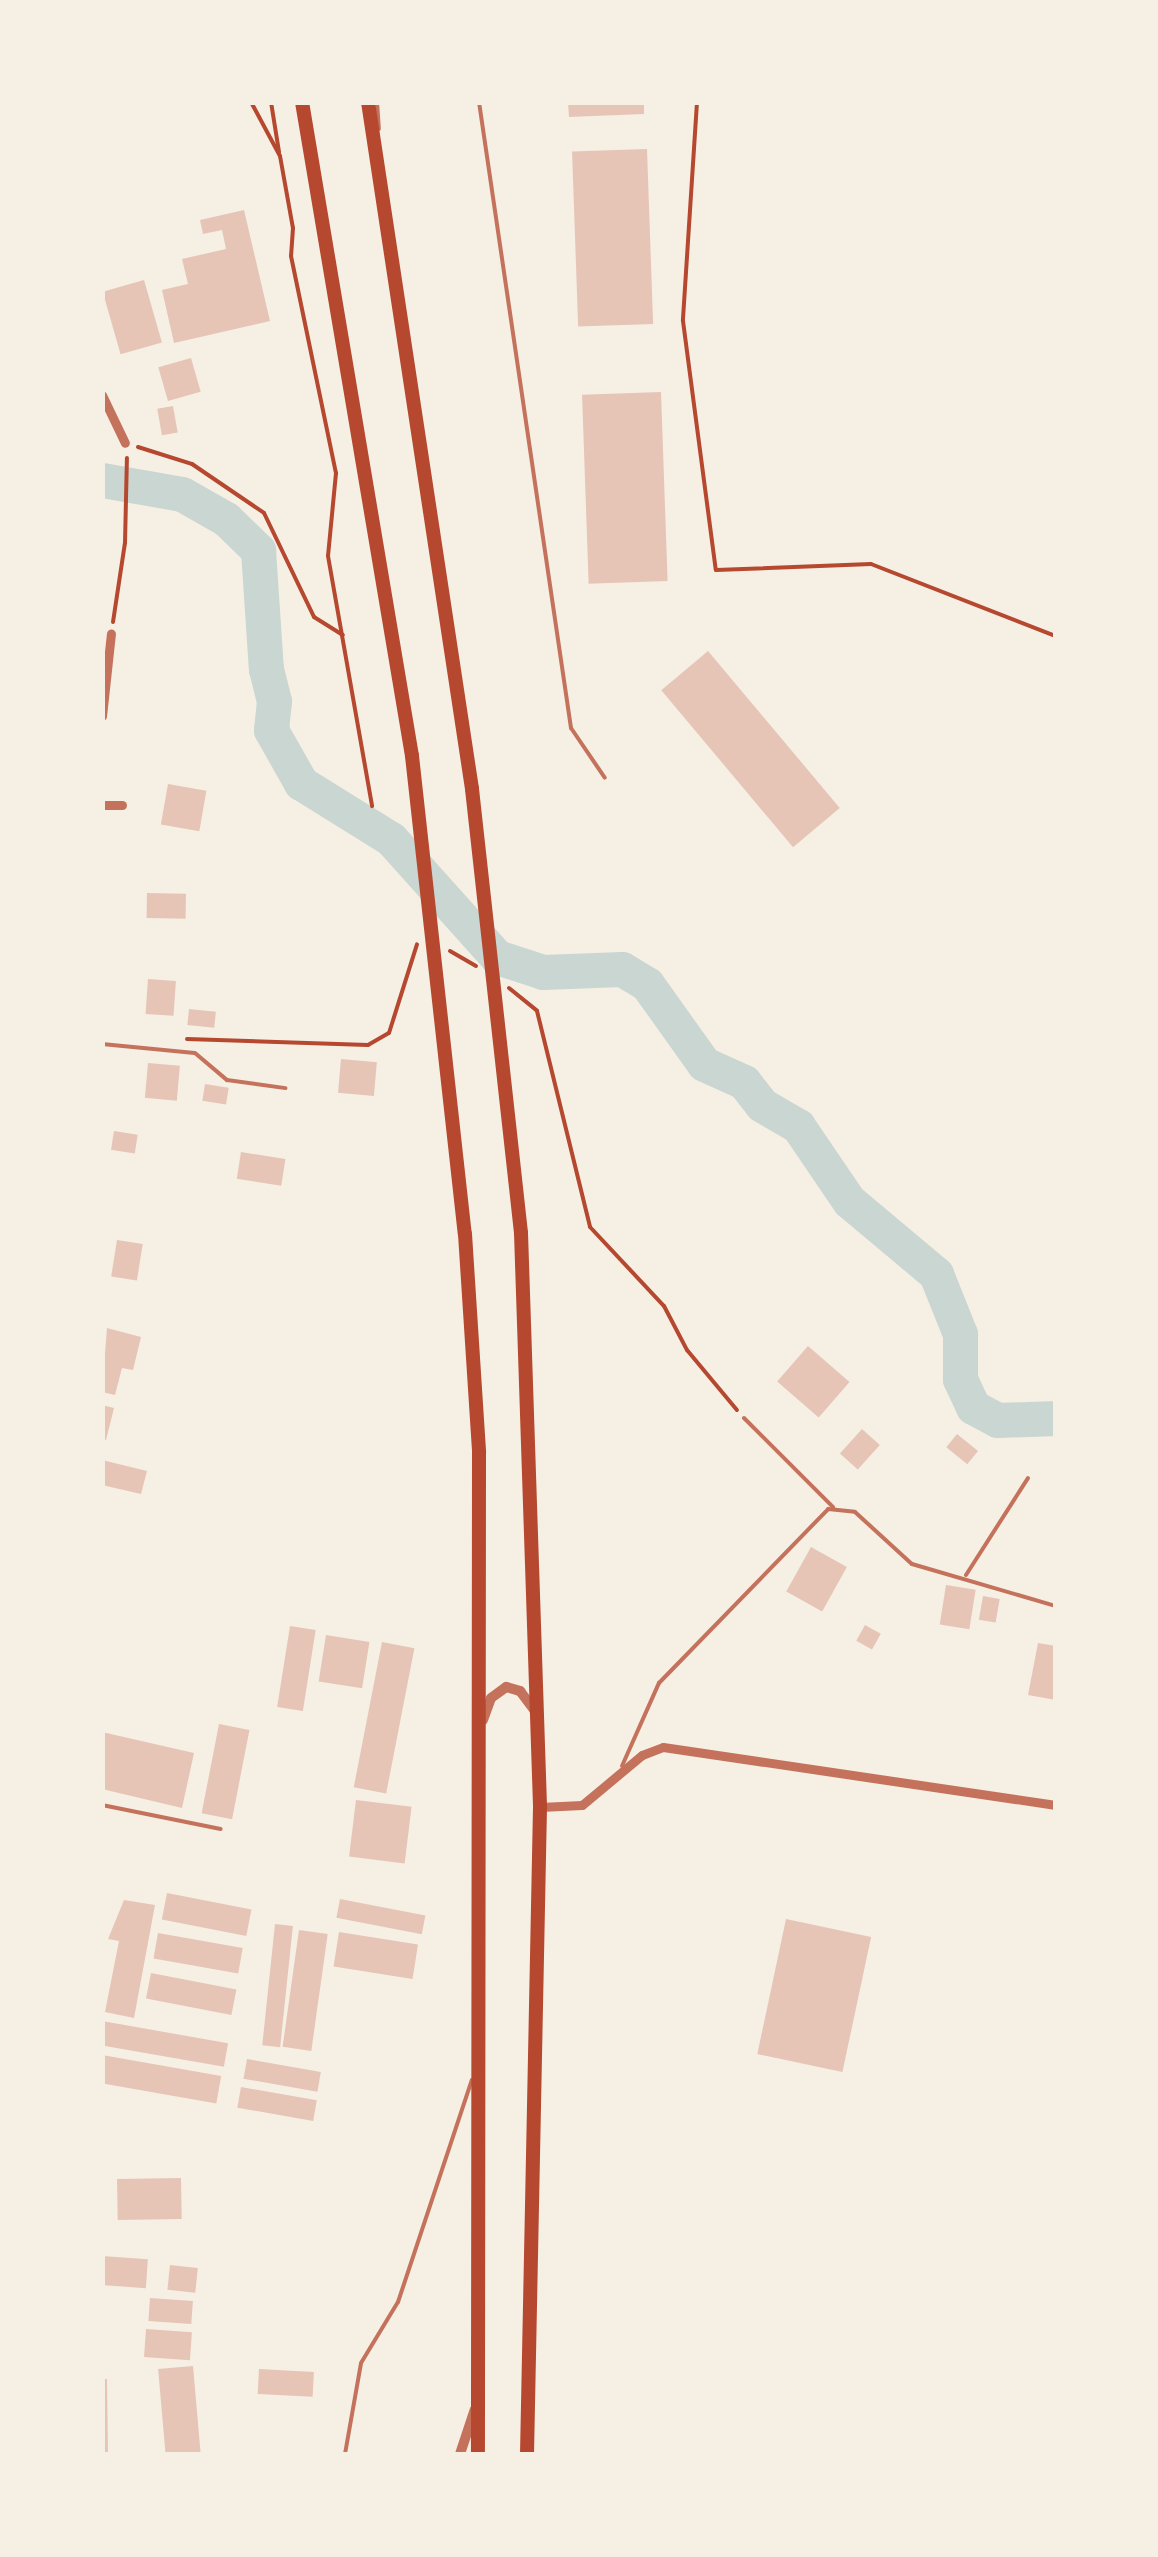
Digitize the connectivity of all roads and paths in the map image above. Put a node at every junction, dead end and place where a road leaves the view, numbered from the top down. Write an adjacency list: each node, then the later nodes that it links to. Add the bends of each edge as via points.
1 (251, 102): 8 (path)
2 (271, 102): 8 (path)
3 (302, 102): 33 (highway, via 412,756 477,1394)
4 (368, 102): 9 (highway)
5 (377, 102): 9 (lane)
6 (479, 102): 16 (lane, via 571,728)
7 (697, 102): 14 (path, via 683,322 716,570 871,564)
8 (280, 156): 13 (path, via 291,256 336,473 328,556)
9 (382, 183): 32 (highway, via 472,789 500,1035 526,1318)
10 (102, 395): 11 (street)
11 (126, 446): 12 (path, via 125,543); 13 (path, via 192,464 264,513 314,617)
12 (111, 633): 15 (street)
13 (342, 634): 19 (path)
14 (1056, 636)
15 (102, 716)
16 (605, 778)
17 (102, 805): 18 (street)
18 (122, 806)
19 (372, 806)
20 (426, 944): 24 (path, via 415,944 389,1033 368,1046)
21 (438, 944): 22 (path)
22 (486, 972)
23 (500, 982): 27 (path, via 536,1011 590,1227 664,1306 688,1350)
24 (170, 1038)
25 (102, 1044): 26 (lane, via 195,1053 227,1080)
26 (285, 1088)
27 (744, 1418): 29 (lane)
28 (1028, 1478): 30 (lane)
29 (833, 1507): 30 (lane, via 855,1512 912,1564); 34 (lane, via 659,1683)
30 (966, 1576): 31 (lane)
31 (1056, 1606)
32 (538, 1717): 33 (street, via 526,1697 506,1687 491,1698); 37 (highway)
33 (481, 1726): 39 (highway)
34 (620, 1771): 35 (street, via 642,1755 682,1747); 37 (street, via 601,1795 582,1805)
35 (1056, 1805)
36 (102, 1806): 38 (lane)
37 (540, 1806): 44 (highway)
38 (221, 1829)
39 (480, 2057): 40 (highway); 41 (lane, via 398,2302 361,2363)
40 (478, 2399): 42 (street); 43 (highway)
41 (345, 2454)
42 (460, 2454)
43 (478, 2454)
44 (527, 2454)

